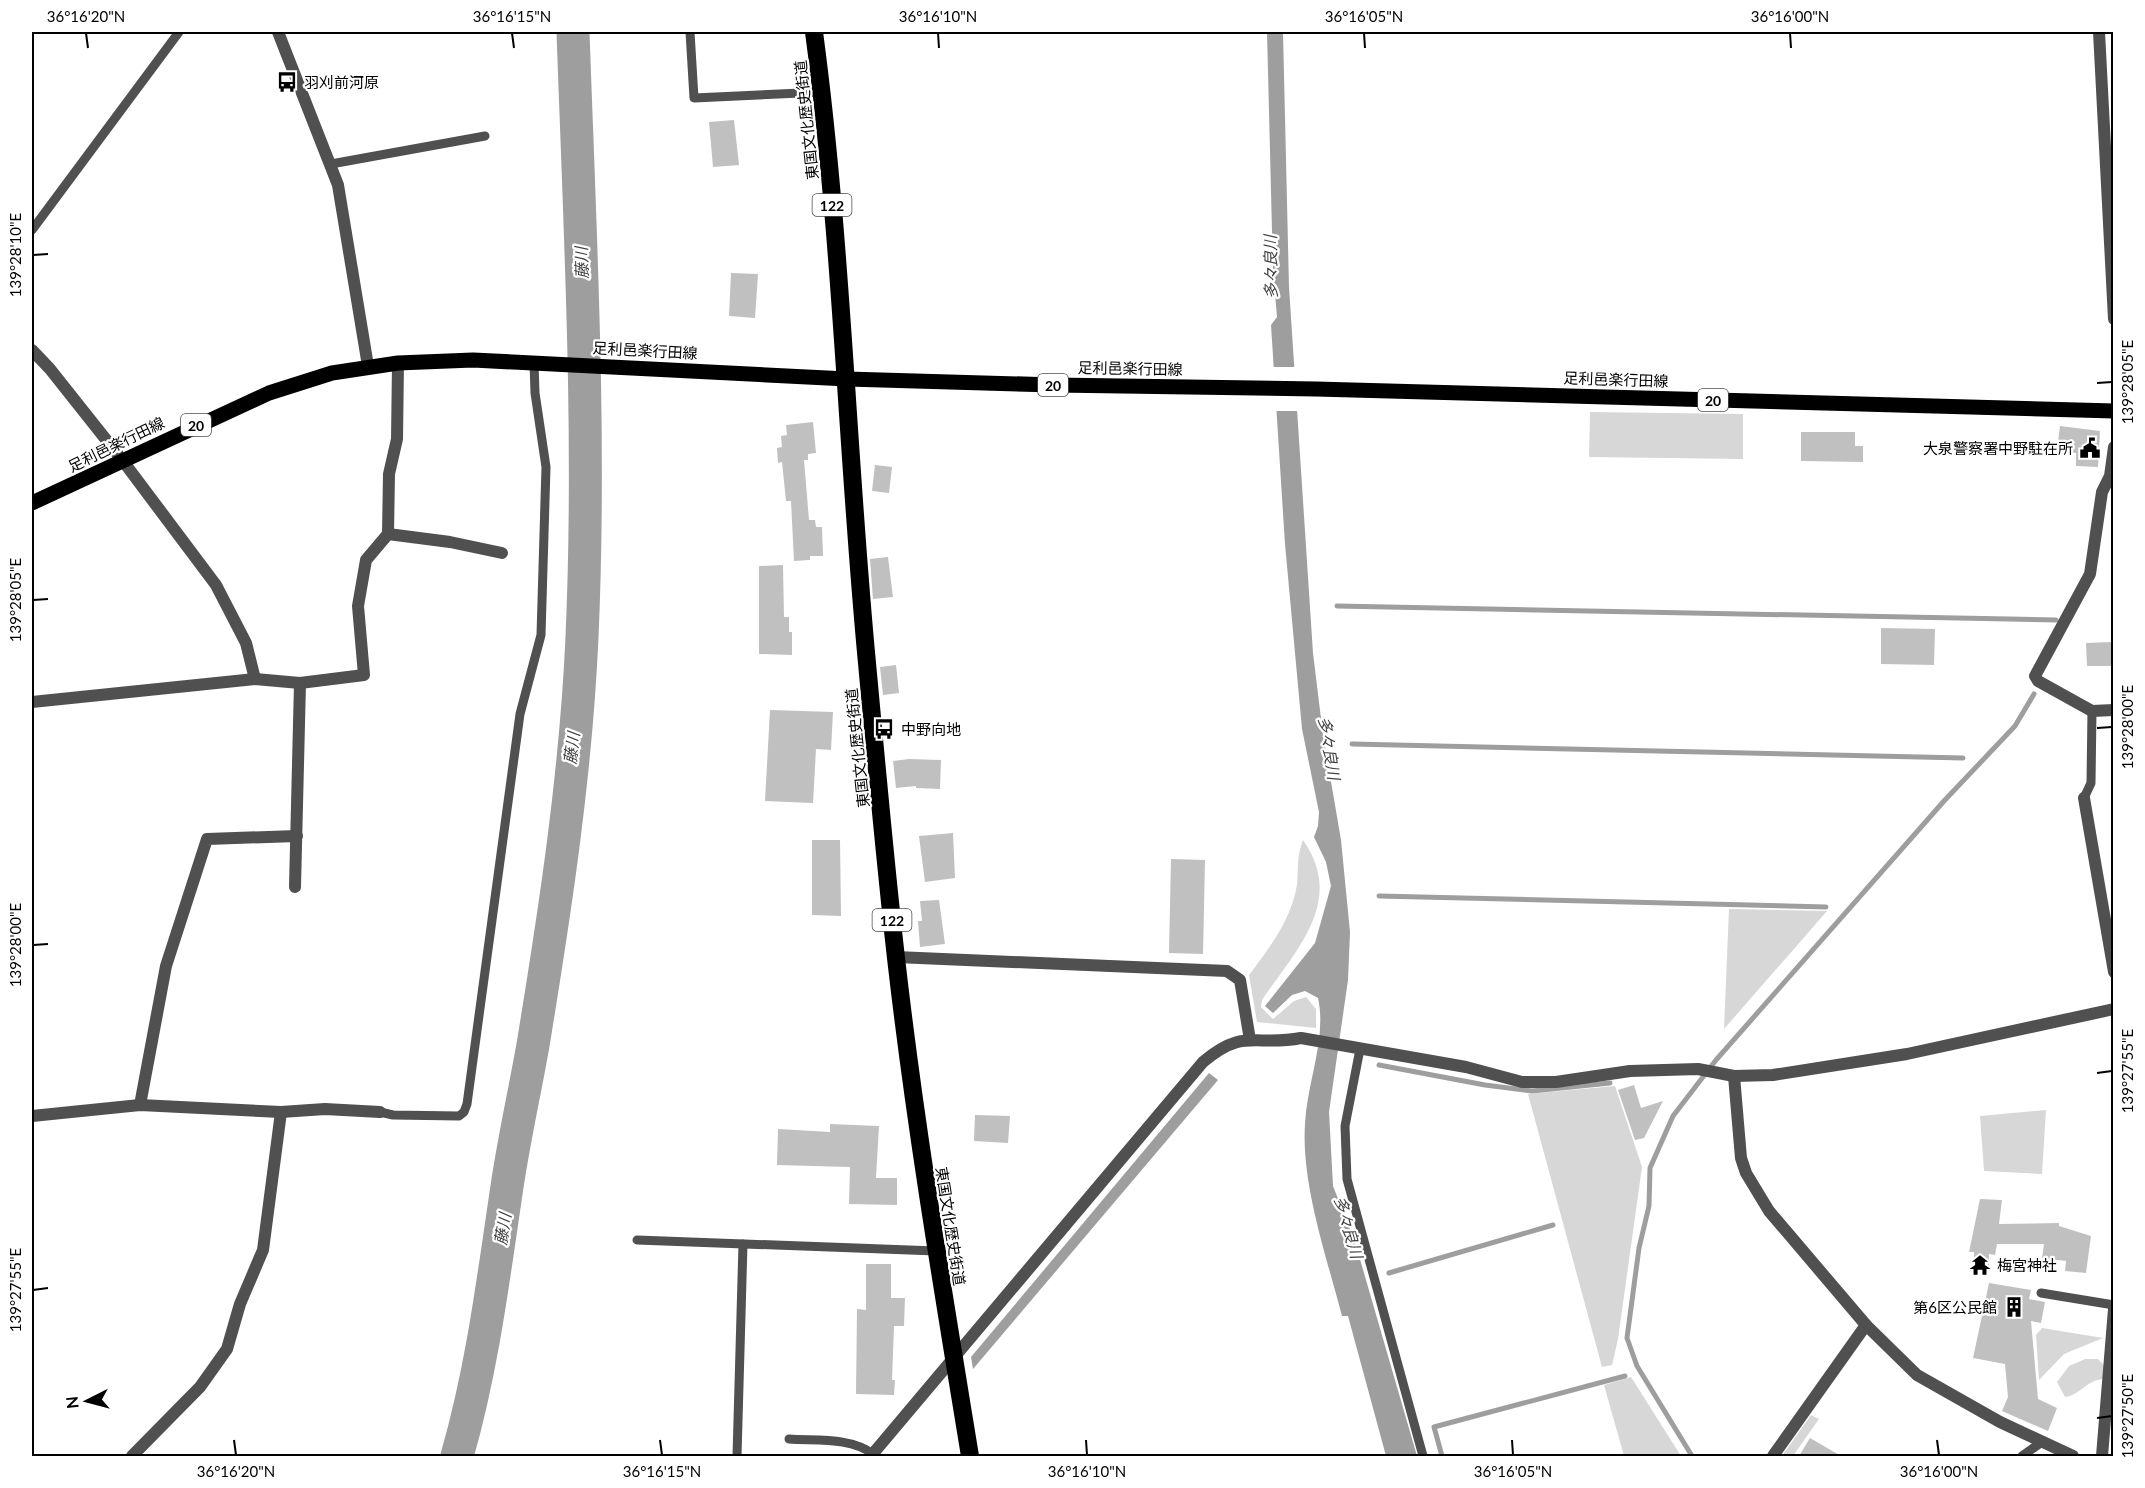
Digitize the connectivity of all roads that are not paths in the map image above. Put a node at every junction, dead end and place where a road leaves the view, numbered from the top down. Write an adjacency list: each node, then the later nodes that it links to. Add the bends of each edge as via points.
1 (179, 32): 9 (lane)
2 (278, 32): 8 (street)
3 (690, 32): 6 (lane, via 694,98)
4 (814, 32): 6 (highway, 東国文化歴史街道 / 122)
5 (2099, 32): 10 (street)
6 (823, 92): 15 (highway, 東国文化歴史街道 / 122)
7 (485, 136): 8 (lane)
8 (331, 164): 14 (street, via 345,217)
9 (32, 230)
10 (2114, 320)
11 (32, 350): 18 (street)
12 (398, 363): 13 (main road, 足利邑楽行田線 / 20); 14 (main road, 足利邑楽行田線 / 20); 20 (street, via 397,439 389,474)
13 (538, 363): 15 (main road, 足利邑楽行田線 / 20); 38 (lane, via 535,393 546,468 541,635 520,714 467,1104 459,1116)
14 (368, 366): 18 (main road, 足利邑楽行田線 / 20, via 269,393)
15 (848, 379): 16 (main road, 足利邑楽行田線 / 20); 30 (highway, 東国文化歴史街道 / 122, via 854,509)
16 (2114, 411)
17 (2114, 447): 26 (street, via 2110,476 2102,492 2090,574 2036,676 2038,681)
18 (123, 461): 19 (main road, 足利邑楽行田線 / 20); 22 (street, via 216,585 246,643)
19 (32, 503)
20 (388, 534): 21 (street); 23 (street, via 366,560 358,606 364,675)
21 (502, 553)
22 (255, 679): 23 (street); 24 (street)
23 (300, 683): 28 (street)
24 (32, 702)
25 (2114, 710): 26 (street)
26 (2092, 711): 27 (lane, via 2091,783)
27 (2084, 798): 31 (street)
28 (297, 836): 29 (street); 36 (street, via 207,839 166,966)
29 (295, 887)
30 (896, 957): 33 (street, via 1227,971 1240,980); 42 (highway, 東国文化歴史街道 / 122)
31 (2114, 972)
32 (2114, 1009): 35 (street, via 1907,1054 1773,1075)
33 (1250, 1040): 34 (street, via 1301,1038); 46 (street, via 1221,1047 1203,1062)
34 (1357, 1048): 35 (street, via 1466,1067 1522,1082 1556,1082 1630,1071 1698,1069); 53 (lane, via 1345,1126 1347,1179)
35 (1734, 1076): 45 (street, via 1741,1158 1746,1173 1769,1211)
36 (140, 1105): 37 (street); 39 (street)
37 (281, 1112): 38 (street); 50 (street, via 263,1250 240,1304 227,1349 200,1388)
38 (380, 1112)
39 (32, 1116)
40 (637, 1240): 41 (lane)
41 (743, 1244): 42 (lane); 51 (lane)
42 (936, 1251): 46 (highway, 東国文化歴史街道 / 122)
43 (2041, 1293): 44 (lane)
44 (2114, 1307): 57 (street)
45 (1866, 1325): 48 (street, via 1917,1375); 54 (street)
46 (954, 1356): 49 (street); 52 (highway, 東国文化歴史街道 / 122)
47 (789, 1439): 49 (lane, via 861,1445)
48 (2042, 1442): 55 (lane); 56 (street)
49 (872, 1455)
50 (132, 1456)
51 (736, 1456)
52 (970, 1456)
53 (1423, 1456)
54 (1773, 1456)
55 (2022, 1456)
56 (2073, 1456)
57 (2102, 1456)

